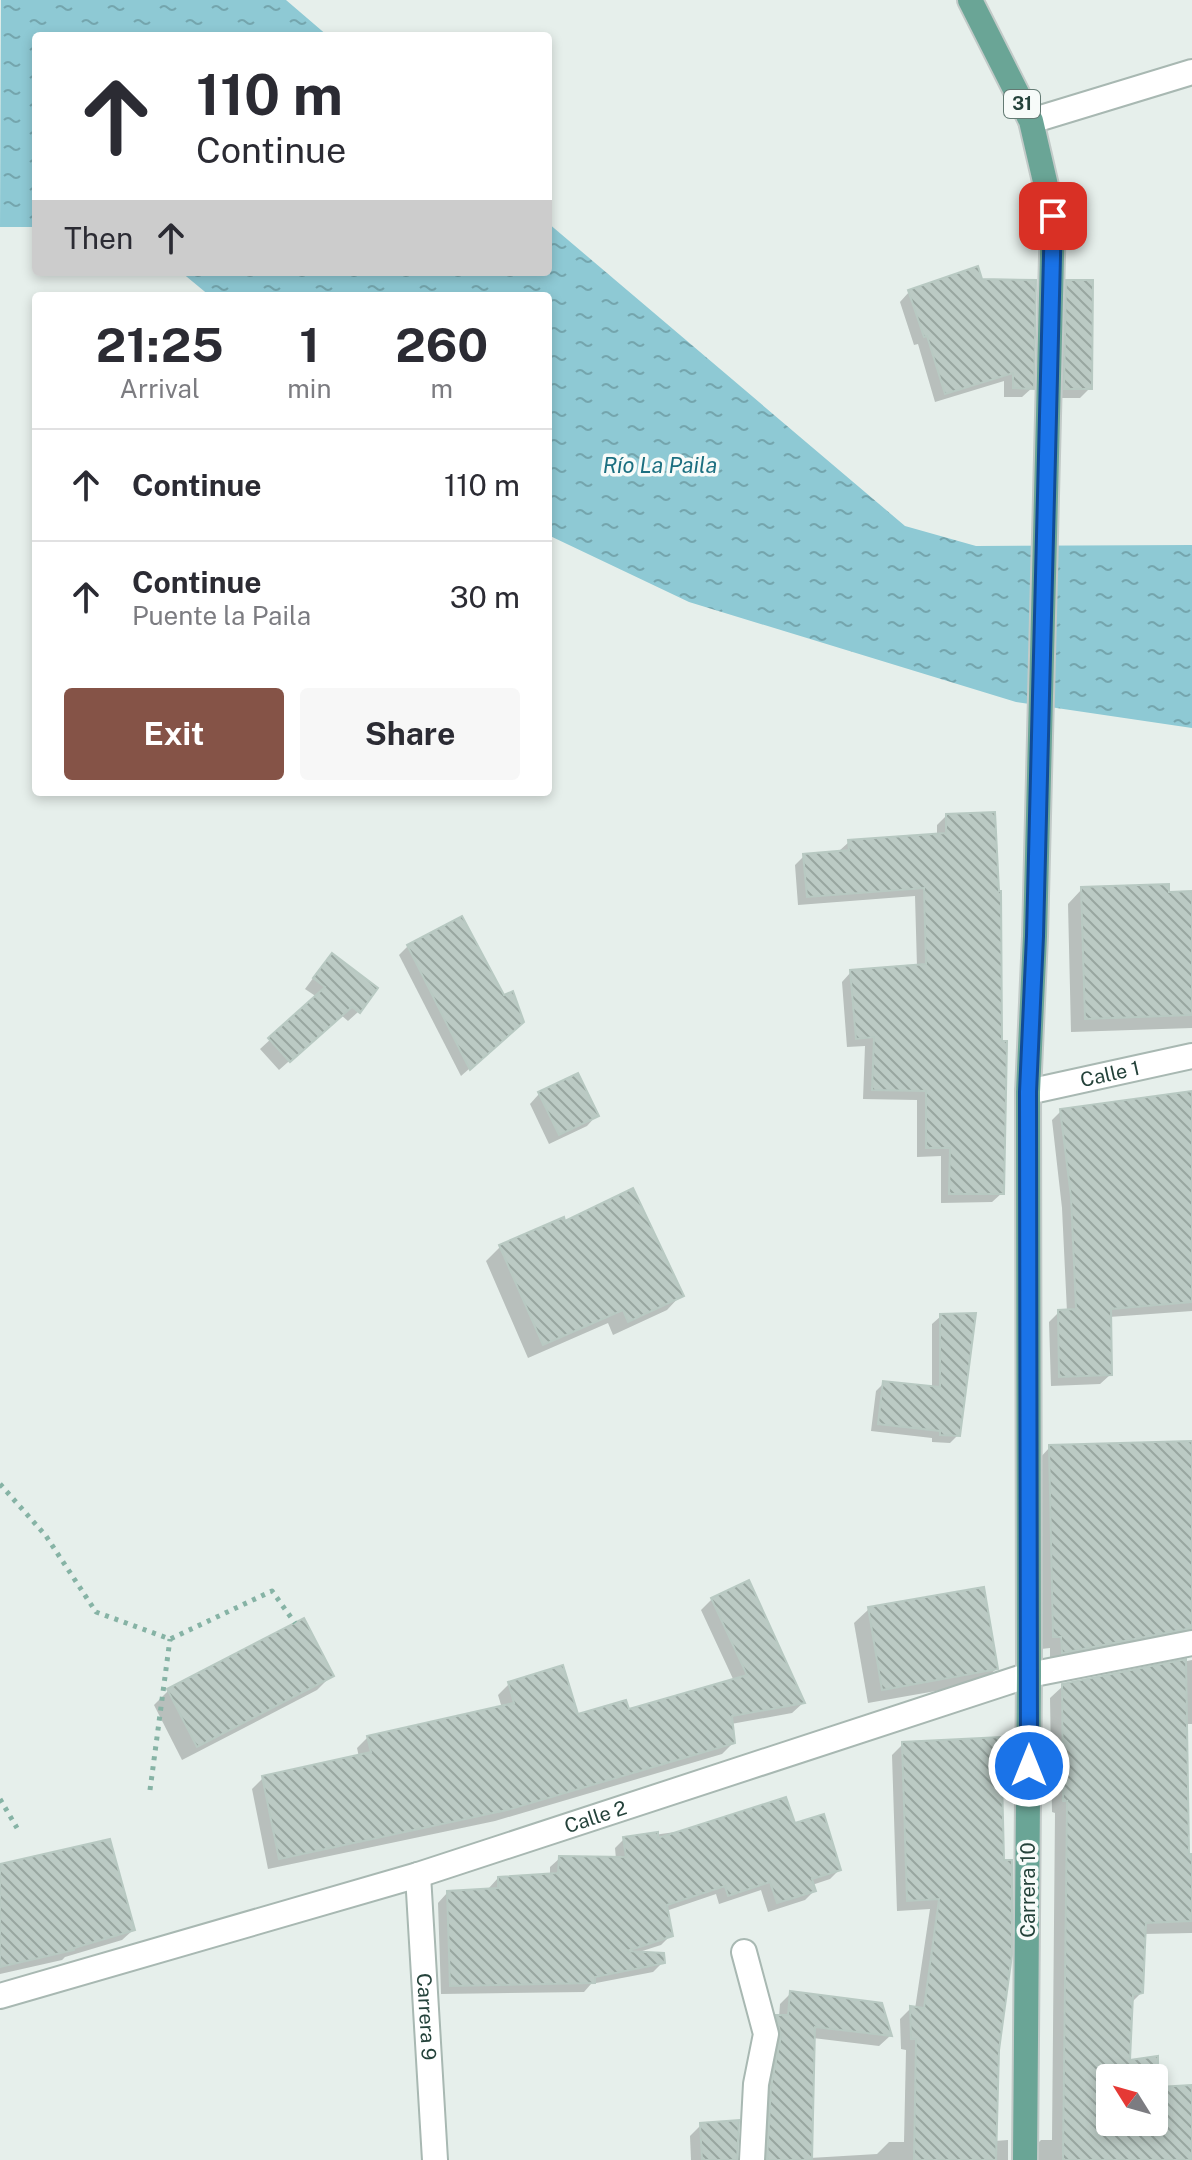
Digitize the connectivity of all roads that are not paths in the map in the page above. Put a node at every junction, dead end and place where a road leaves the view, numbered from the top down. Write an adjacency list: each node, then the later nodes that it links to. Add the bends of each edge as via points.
1 (970, 0): 3 (main road, 31)
2 (1192, 72): 3 (street)
3 (1031, 121): 5 (main road, 31, via 1053,216)
4 (1192, 1056): 5 (street, Calle 1)
5 (1028, 1092): 7 (main road, Carrera 10 / 31)
6 (1192, 1643): 7 (street, Calle 2)
7 (1029, 1675): 8 (street, Calle 2); 13 (main road, Carrera 10 / 31)
8 (418, 1875): 10 (street, Calle 2); 11 (street, Carrera 9)
9 (744, 1952): 12 (street, via 766,2034 756,2084)
10 (0, 1996)
11 (435, 2160)
12 (752, 2160)
13 (1025, 2160)

